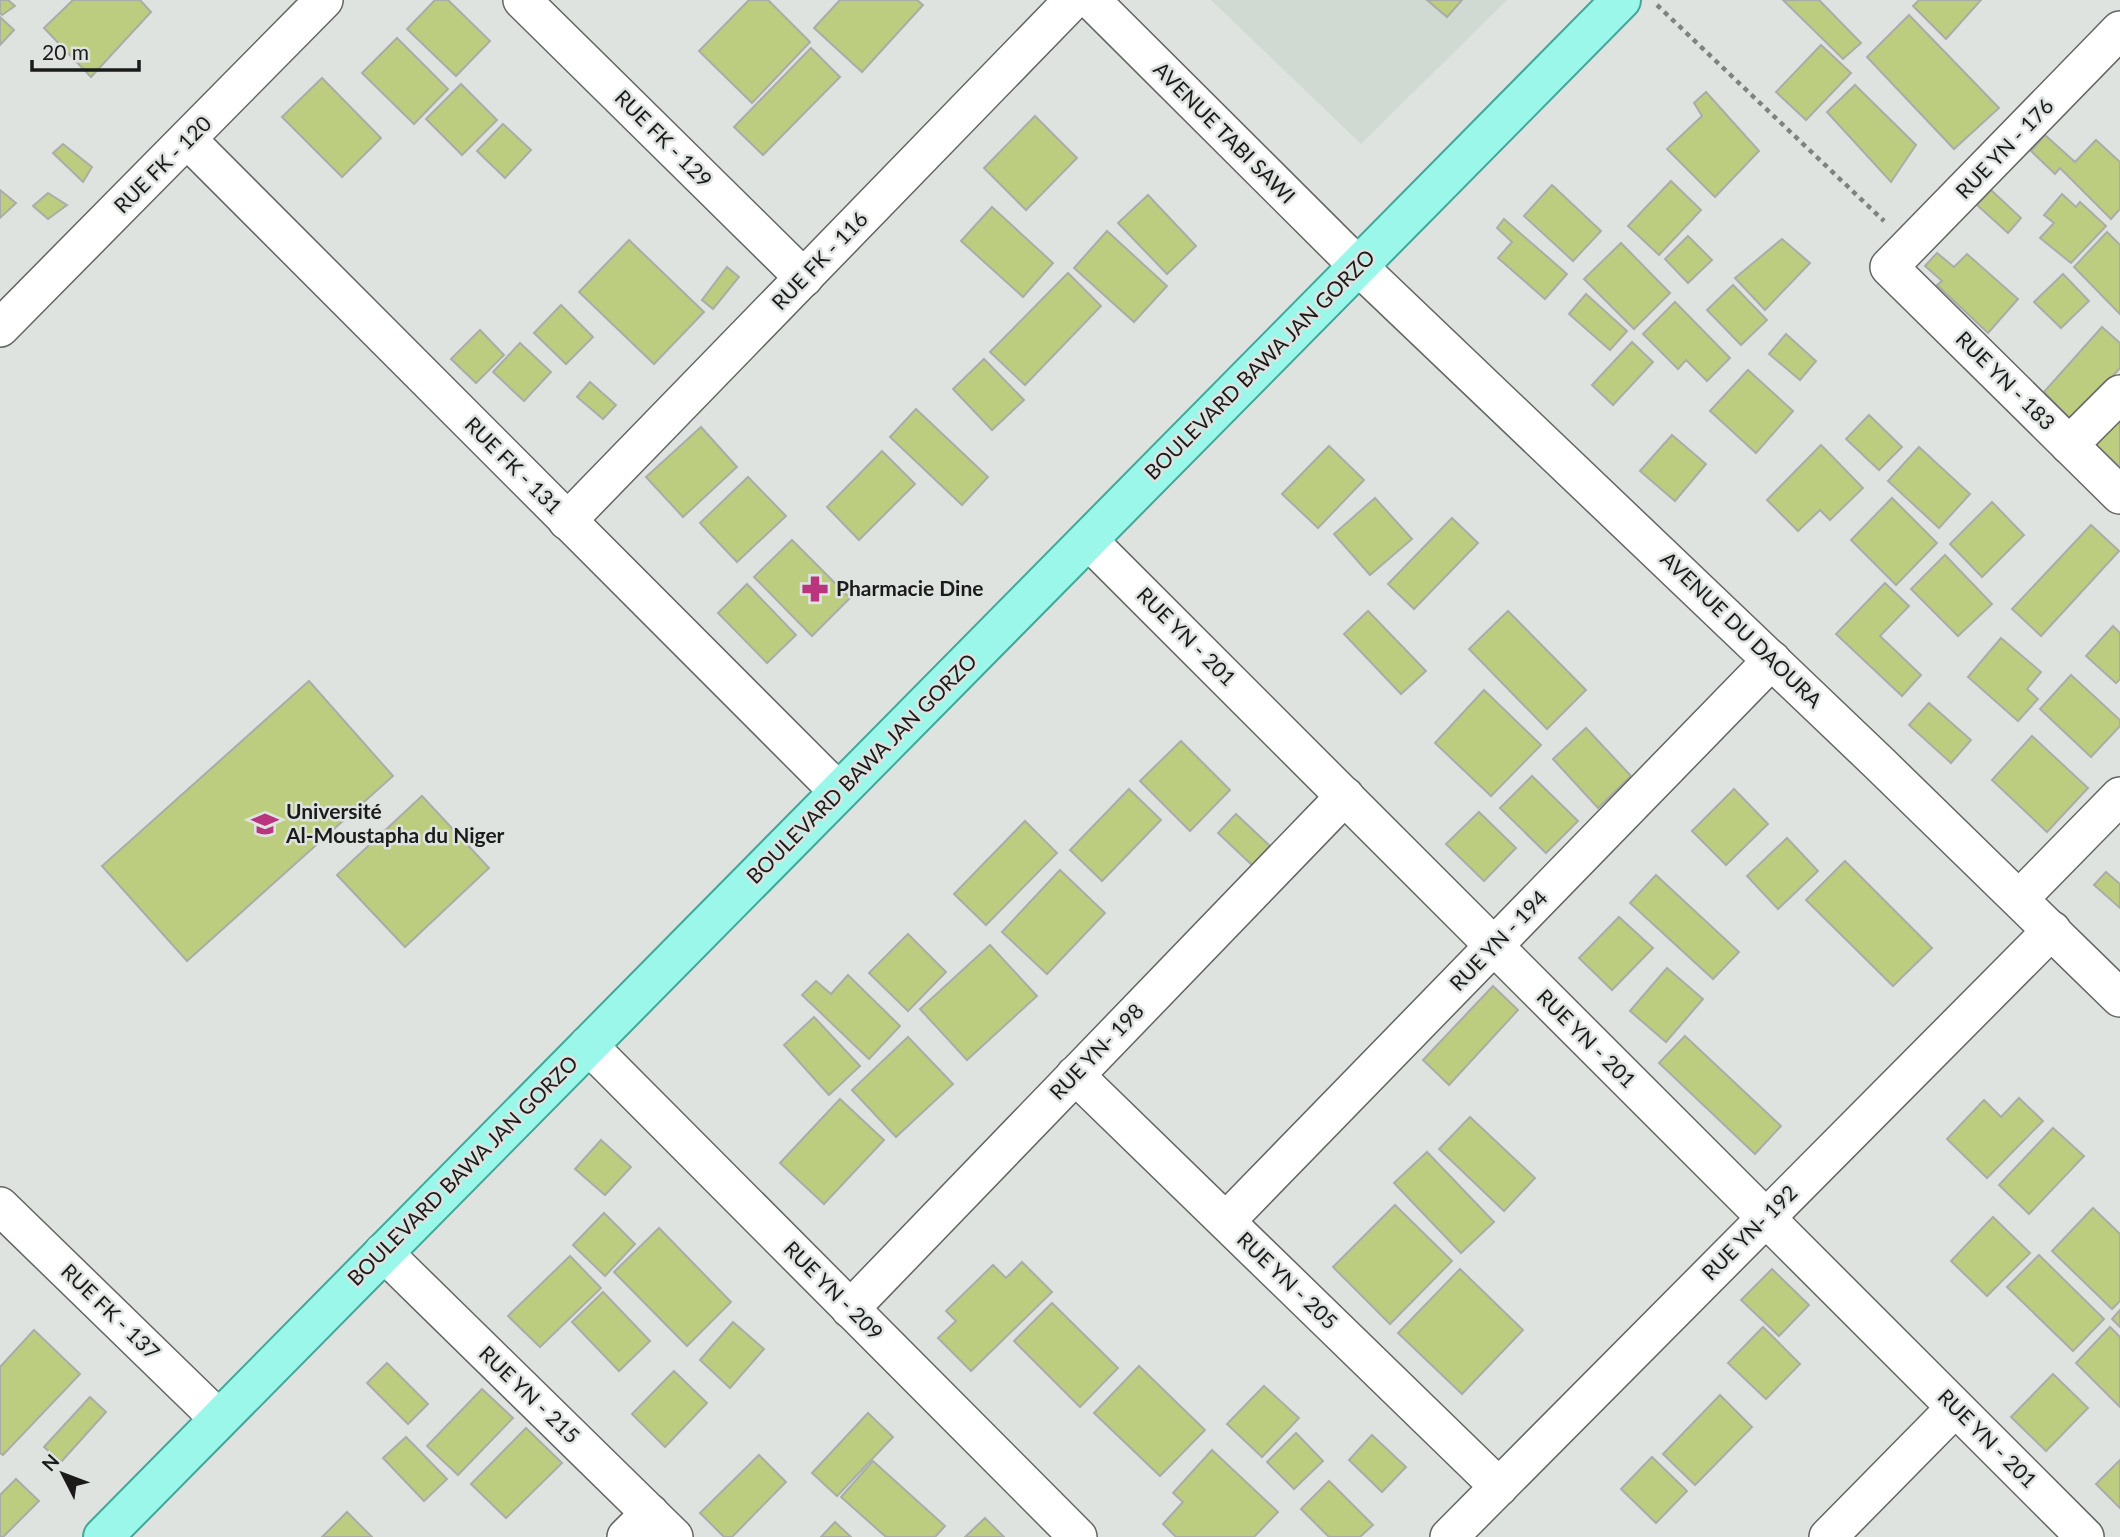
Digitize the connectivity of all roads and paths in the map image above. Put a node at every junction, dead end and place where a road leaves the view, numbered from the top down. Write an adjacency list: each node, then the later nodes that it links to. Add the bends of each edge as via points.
1 (324, 0): 8 (street, RUE FK - 120)
2 (522, 0): 11 (street, RUE FK - 129)
3 (1073, 0): 11 (street, RUE FK - 116)
4 (1091, 0): 10 (street, AVENUE TABI SAWI)
5 (1621, 0): 10 (main road, BOULEVARD BAWA JAN GORZO)
6 (1652, 0): 9 (path)
7 (2120, 30): 9 (street, RUE YN - 176)
8 (188, 139): 12 (street, RUE FK - 120); 16 (street, RUE FK - 131)
9 (1899, 256): 14 (street, RUE YN - 183)
10 (1358, 266): 17 (main road, BOULEVARD BAWA JAN GORZO); 18 (street, AVENUE DU DAOURA)
11 (804, 278): 16 (street, RUE FK - 116)
12 (0, 328)
13 (2120, 394): 14 (street)
14 (2069, 445): 15 (street, RUE YN - 183)
15 (2120, 495)
16 (567, 521): 19 (street, RUE FK - 131)
17 (1088, 540): 19 (main road, BOULEVARD BAWA JAN GORZO); 20 (street, RUE YN - 201)
18 (1772, 660): 22 (street, AVENUE DU DAOURA); 24 (street, RUE YN - 194)
19 (839, 792): 26 (main road, BOULEVARD BAWA JAN GORZO)
20 (1345, 796): 24 (street, RUE YN - 201); 27 (street, RUE YN- 198)
21 (2120, 796): 22 (street)
22 (2020, 898): 23 (street, AVENUE DU DAOURA)
23 (2052, 930): 25 (street, AVENUE DU DAOURA); 29 (street, RUE YN- 192)
24 (1494, 946): 29 (street, RUE YN - 201); 30 (street, RUE YN - 194)
25 (2120, 998)
26 (589, 1045): 31 (main road, BOULEVARD BAWA JAN GORZO); 32 (street, RUE YN - 209)
27 (1075, 1075): 30 (street, RUE YN - 205); 32 (street, RUE YN- 198)
28 (0, 1206): 34 (street, RUE FK - 137)
29 (1766, 1218): 33 (street, RUE YN - 201); 35 (street, RUE YN- 192)
30 (1226, 1221): 35 (street, RUE YN - 205)
31 (383, 1252): 34 (main road, BOULEVARD BAWA JAN GORZO); 36 (street, RUE YN - 215)
32 (850, 1308): 38 (street, RUE YN - 209)
33 (1955, 1408): 40 (street); 41 (street, RUE YN - 201)
34 (219, 1419): 37 (main road, BOULEVARD BAWA JAN GORZO)
35 (1499, 1487): 39 (street, RUE YN- 192)
36 (650, 1529)
37 (103, 1537)
38 (1078, 1537)
39 (1449, 1537)
40 (1828, 1537)
41 (2085, 1537)

